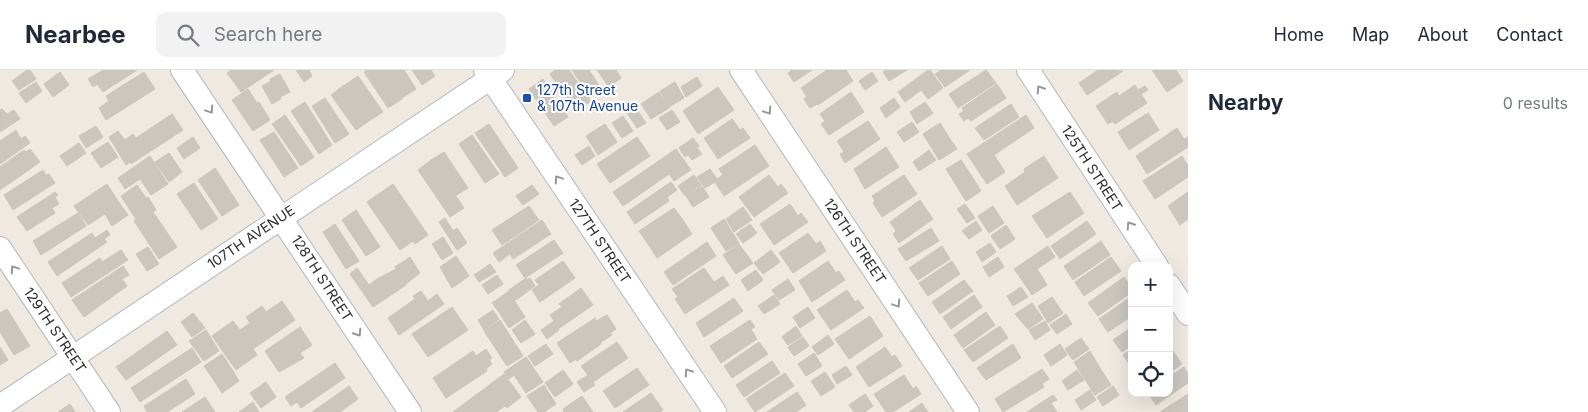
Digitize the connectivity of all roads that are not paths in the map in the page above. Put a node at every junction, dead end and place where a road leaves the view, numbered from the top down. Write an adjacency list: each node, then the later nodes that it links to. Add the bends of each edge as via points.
1 (182, 70): 5 (street, 128TH STREET, one-way to 5)
2 (741, 70): 15 (street, 126TH STREET, one-way to 15)
3 (1028, 70): 7 (street, 125TH STREET, one-way to 3)
4 (493, 73): 5 (street, 107TH AVENUE); 14 (street, 127TH STREET, one-way to 4)
5 (281, 217): 10 (street, 107TH AVENUE); 13 (street, 128TH STREET, one-way to 13)
6 (0, 248): 10 (street, 129TH STREET, one-way to 6)
7 (1153, 262)
8 (1173, 291): 9 (street)
9 (1188, 314)
10 (72, 357): 11 (street, 107TH AVENUE); 12 (street, 129TH STREET)
11 (0, 406)
12 (109, 412)
13 (410, 412)
14 (715, 412)
15 (968, 412)

